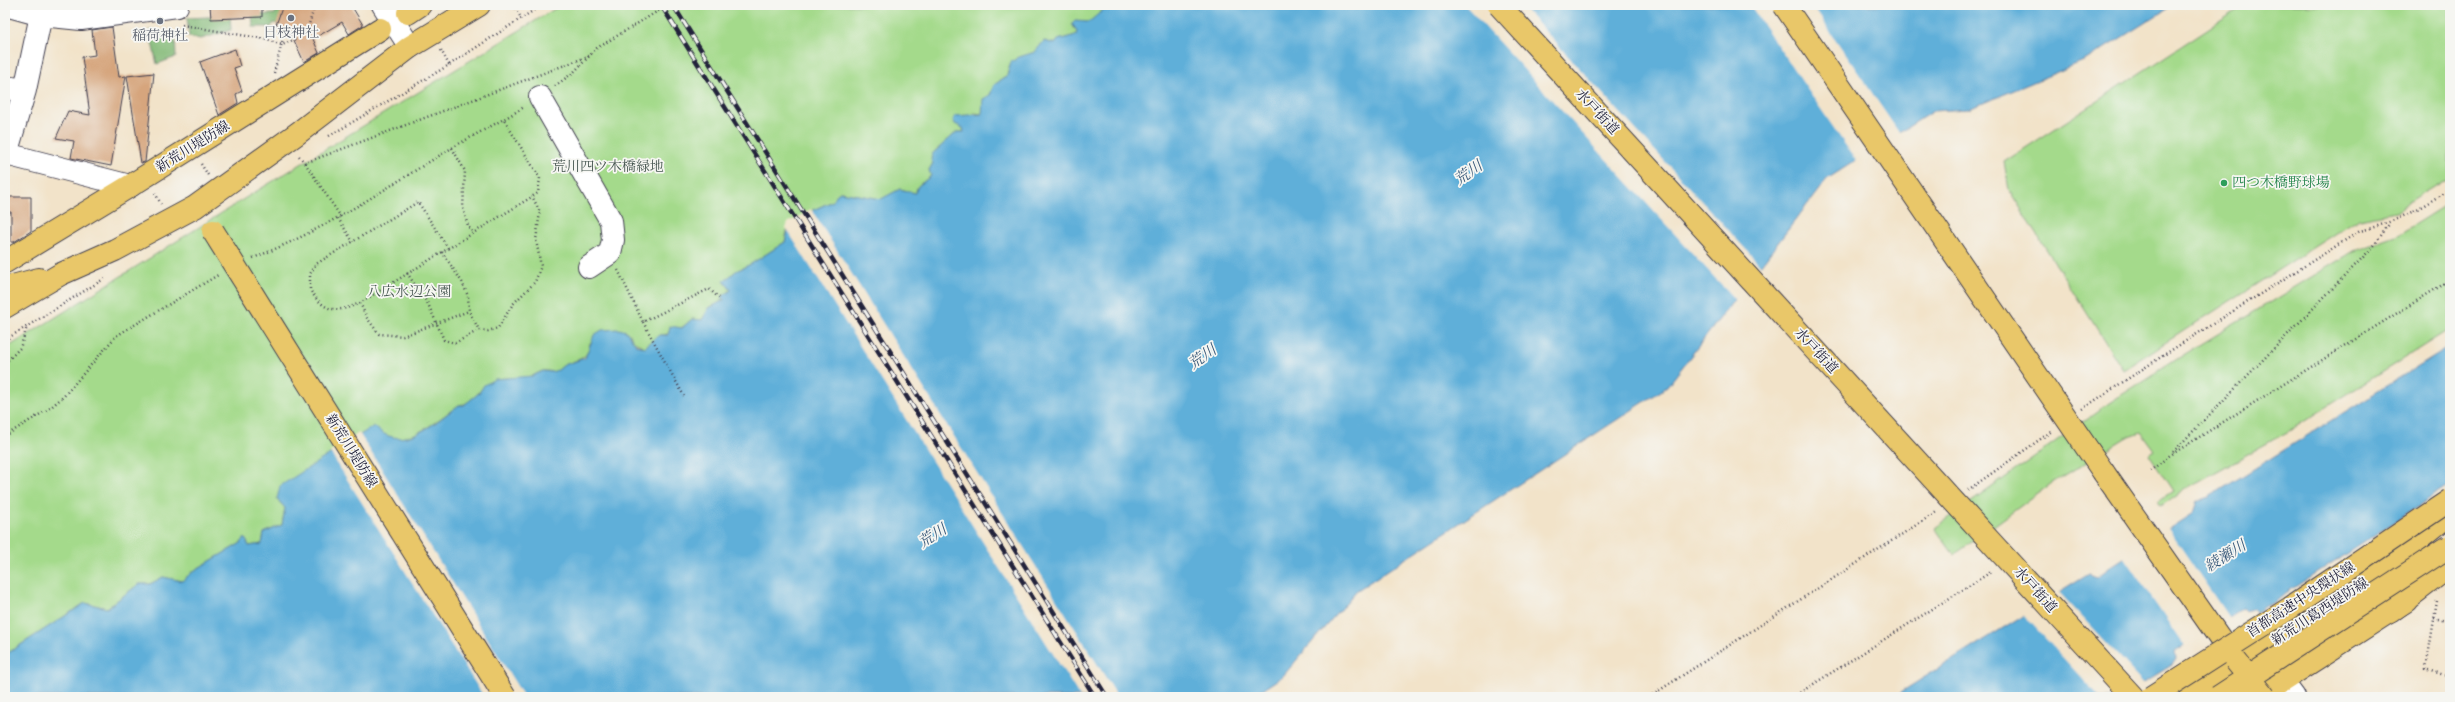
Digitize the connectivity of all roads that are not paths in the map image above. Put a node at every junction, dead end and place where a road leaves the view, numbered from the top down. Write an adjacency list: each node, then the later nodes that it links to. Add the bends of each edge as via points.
1 (5, 5): 7 (street)
2 (383, 5): 10 (street)
3 (479, 5): 10 (main road)
4 (1499, 5): 29 (main road, 水戸街道, bridge)
5 (1784, 5): 26 (main road, bridge)
6 (81, 12): 7 (street); 8 (street)
7 (40, 15): 11 (street)
8 (177, 15)
9 (380, 29): 13 (main road, 新荒川堤防線)
10 (410, 47): 14 (main road, via 298,133)
11 (15, 89): 13 (street, via 6,154)
12 (540, 96): 16 (street, via 611,221 613,240 610,253)
13 (130, 186): 15 (main road, 新荒川堤防線)
14 (195, 206): 17 (main road, via 115,250); 28 (main road, 新荒川堤防線, bridge)
15 (5, 262)
16 (589, 267)
17 (61, 274): 18 (main road); 19 (main road)
18 (5, 288)
19 (5, 307)
20 (2450, 500): 30 (main road, 首都高速中央環状線, bridge, via 2290,608)
21 (2450, 514): 25 (main road)
22 (2450, 528): 25 (main road, 新荒川葛西堤防線)
23 (2450, 546): 32 (main road, bridge)
24 (2447, 574): 27 (main road, via 2390,612)
25 (2367, 581): 31 (main road, 新荒川葛西堤防線)
26 (2235, 660): 33 (main road, bridge); 35 (main road, bridge)
27 (2288, 689): 34 (main road)
28 (504, 697)
29 (2133, 697)
30 (2151, 697)
31 (2190, 697)
32 (2218, 697)
33 (2253, 697)
34 (2257, 697)
35 (2265, 697)

